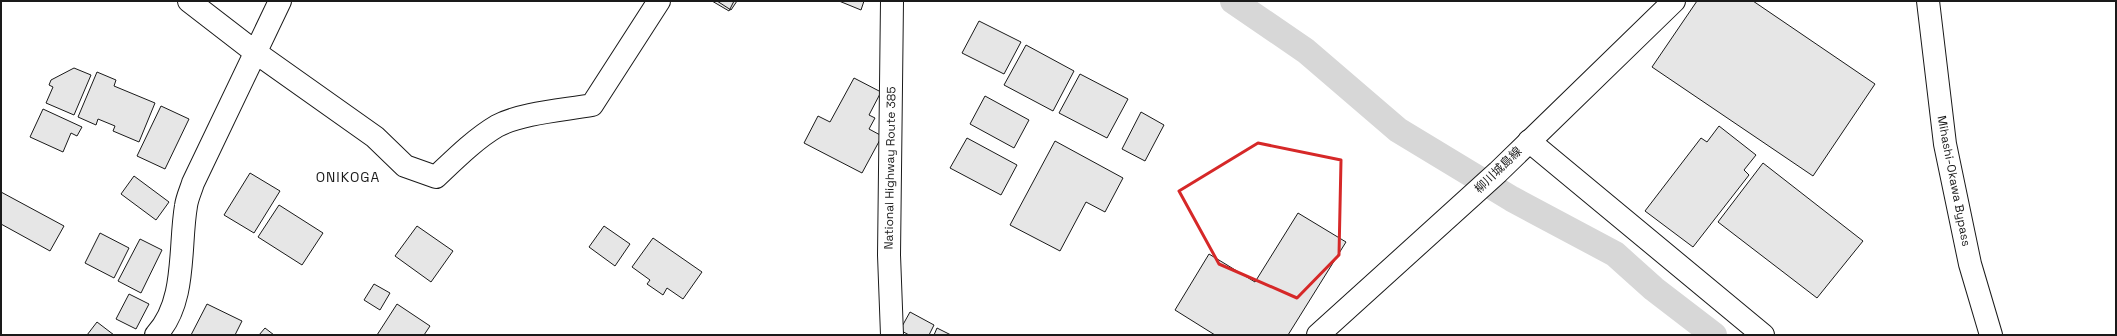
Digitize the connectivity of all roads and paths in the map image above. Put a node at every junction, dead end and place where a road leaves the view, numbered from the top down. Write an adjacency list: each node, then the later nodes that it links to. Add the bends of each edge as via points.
1 (189, 1): 7 (main road)
2 (280, 1): 7 (main road)
3 (659, 1): 7 (main road, via 592,105 537,114 498,126 460,154 436,177 405,166 375,137)
4 (892, 1): 10 (main road, National Highway Route 385, via 889,255)
5 (1674, 1): 8 (main road, 柳川城島線)
6 (1928, 1): 13 (main road, Mihashi-Okawa Bypass, via 1945,144 1970,264)
7 (255, 52): 9 (main road, via 193,183 186,205 182,265 174,304)
8 (1529, 141): 11 (main road, 柳川城島線); 12 (main road)
9 (156, 335)
10 (892, 335)
11 (1318, 335)
12 (1763, 335)
13 (1991, 335)

